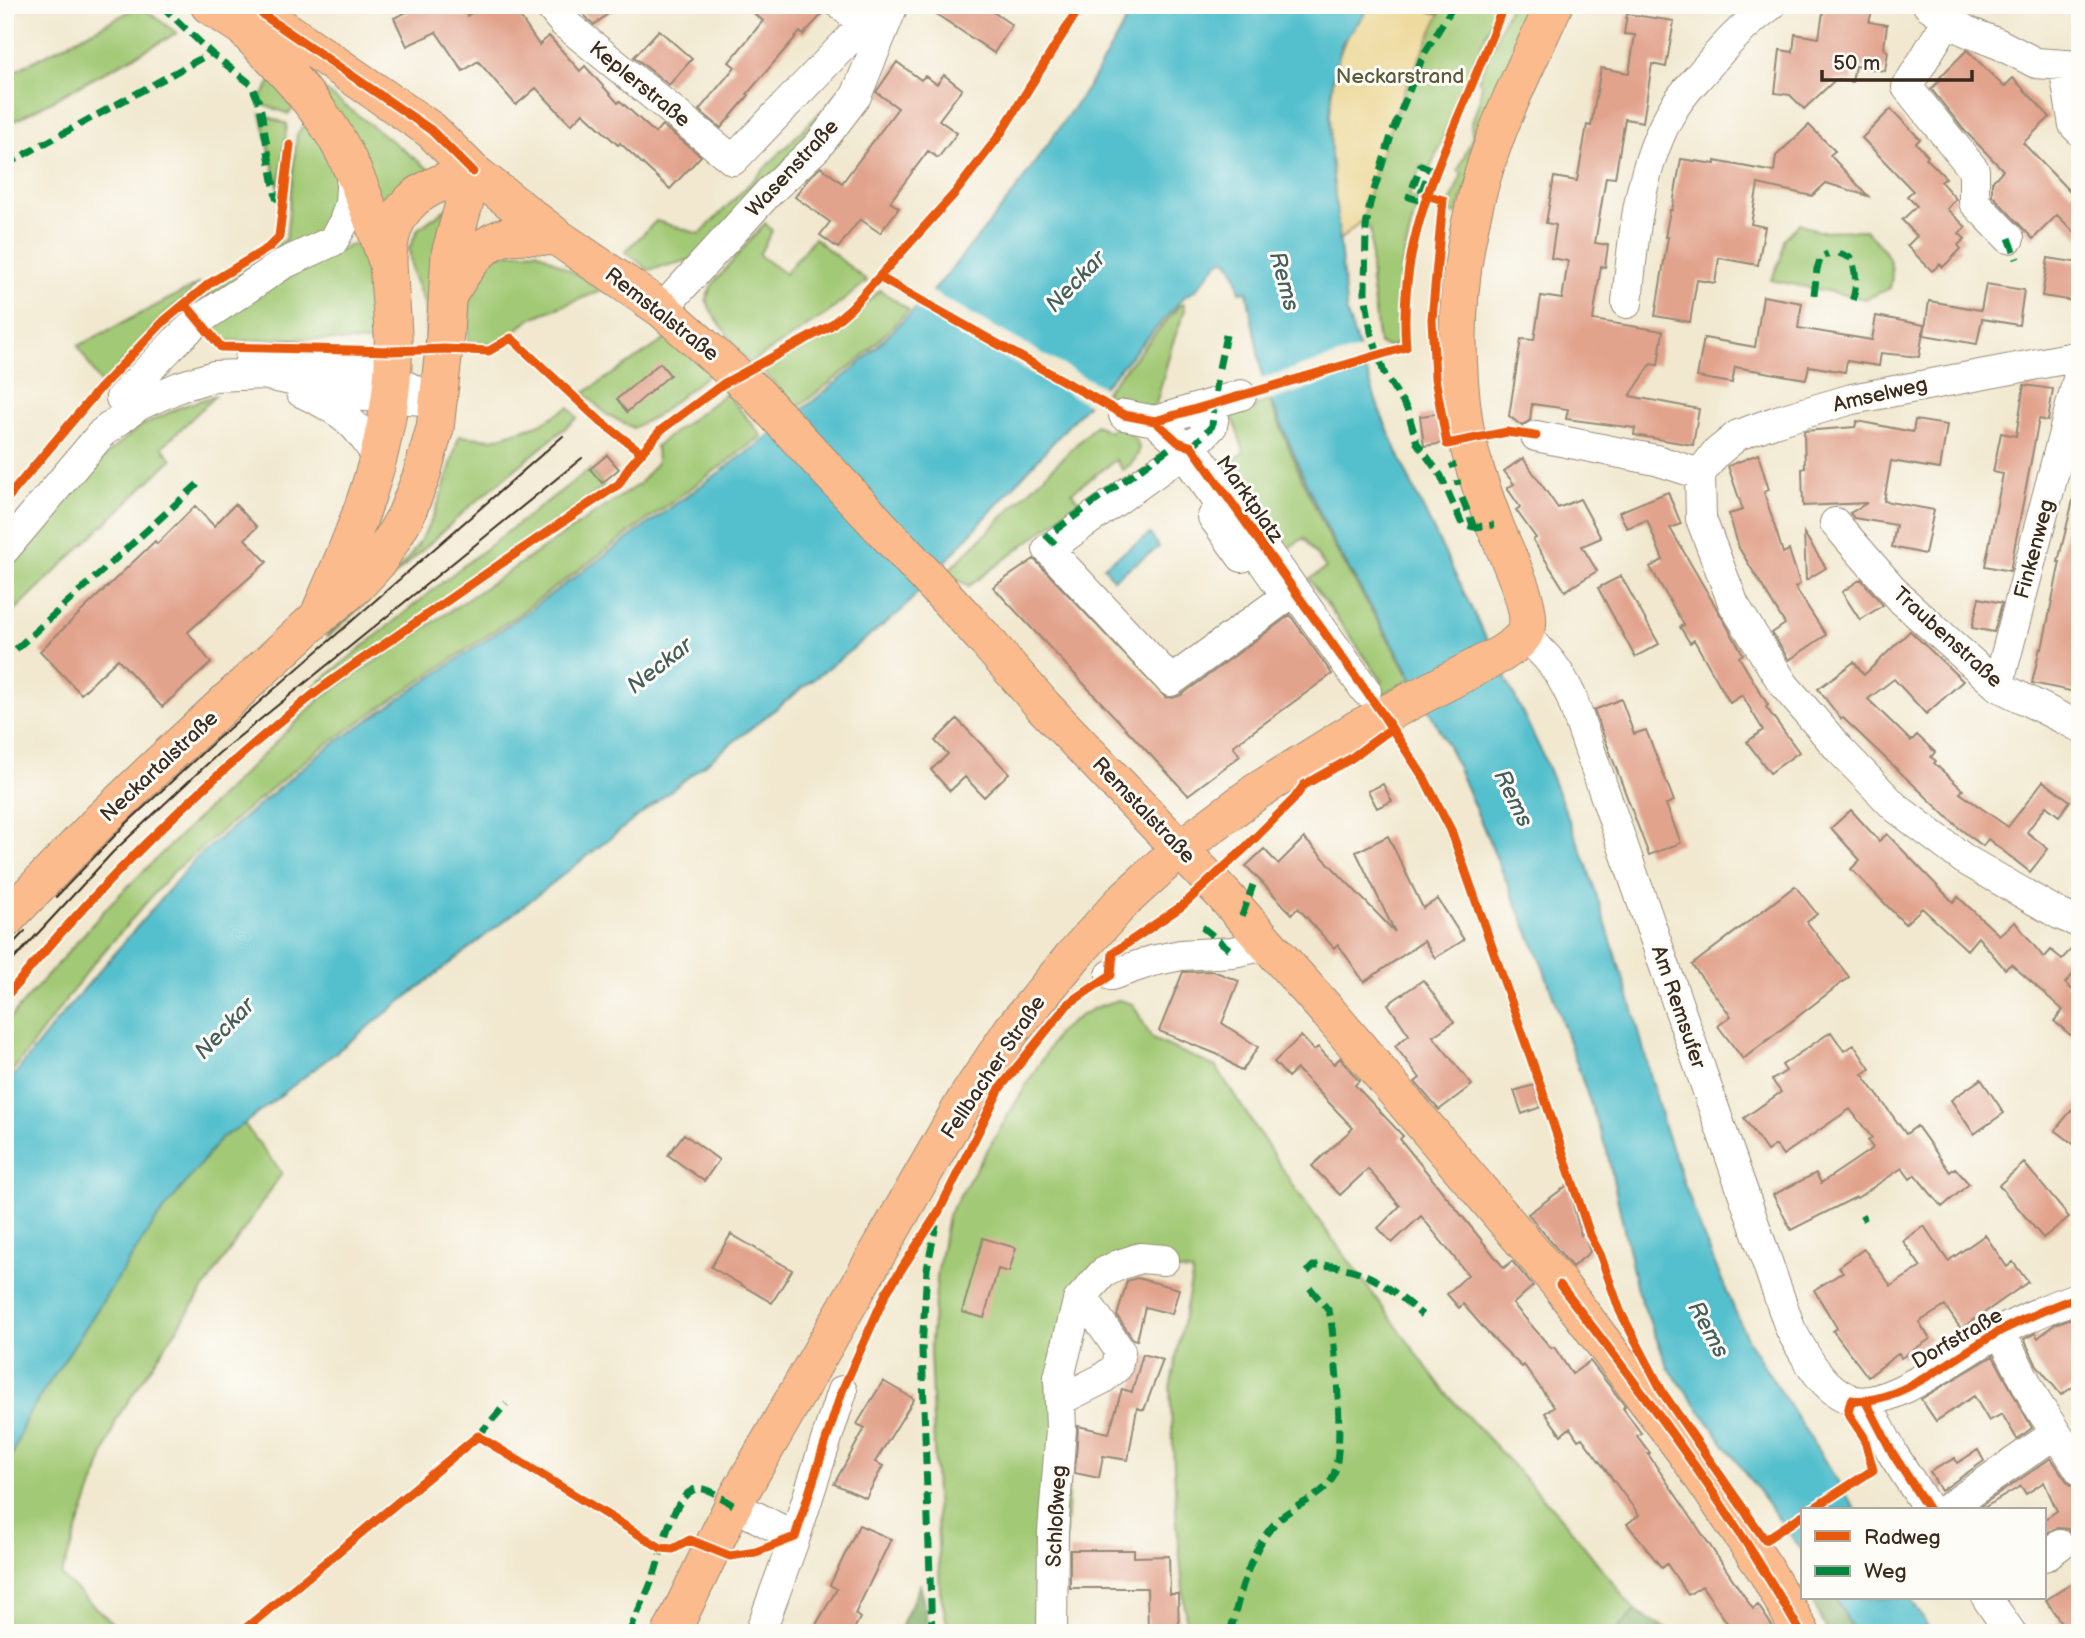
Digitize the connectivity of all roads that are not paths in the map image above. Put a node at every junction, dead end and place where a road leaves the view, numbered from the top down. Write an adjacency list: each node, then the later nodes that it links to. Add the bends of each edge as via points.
1 (209, 5): 8 (main road, Remstalstraße)
2 (550, 5): 12 (street, Keplerstraße, via 563,22)
3 (841, 5): 9 (street)
4 (1554, 5): 40 (main road, via 1481,179 1465,247 1457,341 1467,439 1527,609 1527,629)
5 (1771, 5): 20 (street, via 1739,30 1712,60 1675,105 1659,137 1634,232)
6 (892, 6): 9 (street, Wasenstraße); 21 (street, Wasenstraße, via 856,96 817,147 768,193)
7 (1939, 12): 10 (street, via 1966,31 2036,63); 16 (street, via 1908,87 1975,170 1974,202)
8 (257, 14): 13 (main road); 14 (main road, Remstalstraße, via 431,130)
9 (864, 24): 12 (street, Wasenstraße)
10 (2072, 66): 11 (street, via 2074,125)
11 (2080, 131)
12 (733, 160)
13 (352, 171): 17 (main road); 18 (street, via 350,203)
14 (473, 172): 15 (main road, Remstalstraße); 17 (main road, via 420,193 402,211); 19 (main road, Neckartalstraße, via 450,254)
15 (557, 237): 19 (main road, via 500,238 469,263); 21 (main road, Remstalstraße)
16 (2009, 238)
17 (385, 240): 18 (street); 25 (main road, Neckartalstraße)
18 (334, 241): 26 (street, via 283,264 199,320)
19 (446, 299): 27 (main road, Neckartalstraße)
20 (1627, 303)
21 (662, 309): 44 (main road, Remstalstraße, via 756,393 1044,707)
22 (2080, 356): 34 (street, Amselweg, via 1852,399 1777,421 1738,435)
23 (2080, 371): 41 (street, Finkenweg)
24 (263, 374): 25 (street, via 365,396); 32 (street, via 214,376 179,387 139,405); 33 (street, via 346,416)
25 (390, 388): 26 (street, via 299,358 230,359 172,370); 27 (street); 33 (main road, Neckartalstraße)
26 (121, 398): 32 (street, via 100,419)
27 (438, 401): 39 (main road, Neckartalstraße, via 421,477 401,524 377,563)
28 (1124, 415): 29 (street, Marktplatz)
29 (1155, 421): 31 (street, Marktplatz); 31 (street, Marktplatz, via 1228,399 1212,426)
30 (1536, 436): 34 (street, via 1656,460)
31 (1185, 444): 36 (street, Marktplatz, via 1047,536); 38 (street, Marktplatz)
32 (89, 447): 37 (street)
33 (379, 460): 39 (main road, Neckartalstraße)
34 (1700, 474): 46 (street, via 1702,519 1734,605 1784,685 1895,807 1964,859)
35 (1835, 523): 41 (street, Traubenstraße, via 1902,600)
36 (1055, 544): 38 (street, Marktplatz, via 1183,453 1224,509 1213,517 1241,557 1253,548); 38 (street, via 1048,549 1171,681 1287,596)
37 (5, 549)
38 (1279, 577): 42 (street, Marktplatz)
39 (317, 618): 45 (main road, Neckartalstraße, via 102,819)
40 (1518, 641): 44 (main road, Fellbacher Straße, via 1502,654 1349,734 1256,792); 55 (street, Am Remsufer, via 1546,654 1571,696 1790,1328 1807,1360 1828,1384 1851,1400)
41 (1998, 686): 43 (street, Traubenstraße)
42 (1366, 691)
43 (2080, 727)
44 (1181, 848): 47 (main road, Remstalstraße); 58 (main road, Fellbacher Straße, via 1124,900 1012,1030 958,1113)
45 (5, 920)
46 (2080, 923)
47 (1267, 945): 48 (street, via 1181,955); 66 (main road, Remstalstraße, via 1560,1285 1686,1452 1765,1569)
48 (1111, 975)
49 (1164, 1260): 51 (street, Schloßweg, via 1140,1258 1119,1265 1103,1273)
50 (2078, 1300): 52 (street, Dorfstraße)
51 (1078, 1301): 54 (street, Schloßweg, via 1059,1377); 54 (street, via 1087,1303 1120,1351 1117,1367)
52 (2000, 1331): 55 (street, Dorfstraße, via 1895,1394); 56 (street)
53 (842, 1391): 61 (street)
54 (1060, 1400): 65 (street, Schloßweg)
55 (1866, 1402): 59 (street)
56 (2058, 1436): 57 (street); 60 (street, via 2043,1441)
57 (2080, 1470)
58 (733, 1505): 61 (street); 63 (main road, Fellbacher Straße)
59 (1929, 1508)
60 (1948, 1508)
61 (795, 1536): 64 (street)
62 (1988, 1600): 67 (street)
63 (671, 1633)
64 (760, 1633)
65 (1052, 1633)
66 (1801, 1633)
67 (2011, 1633)

